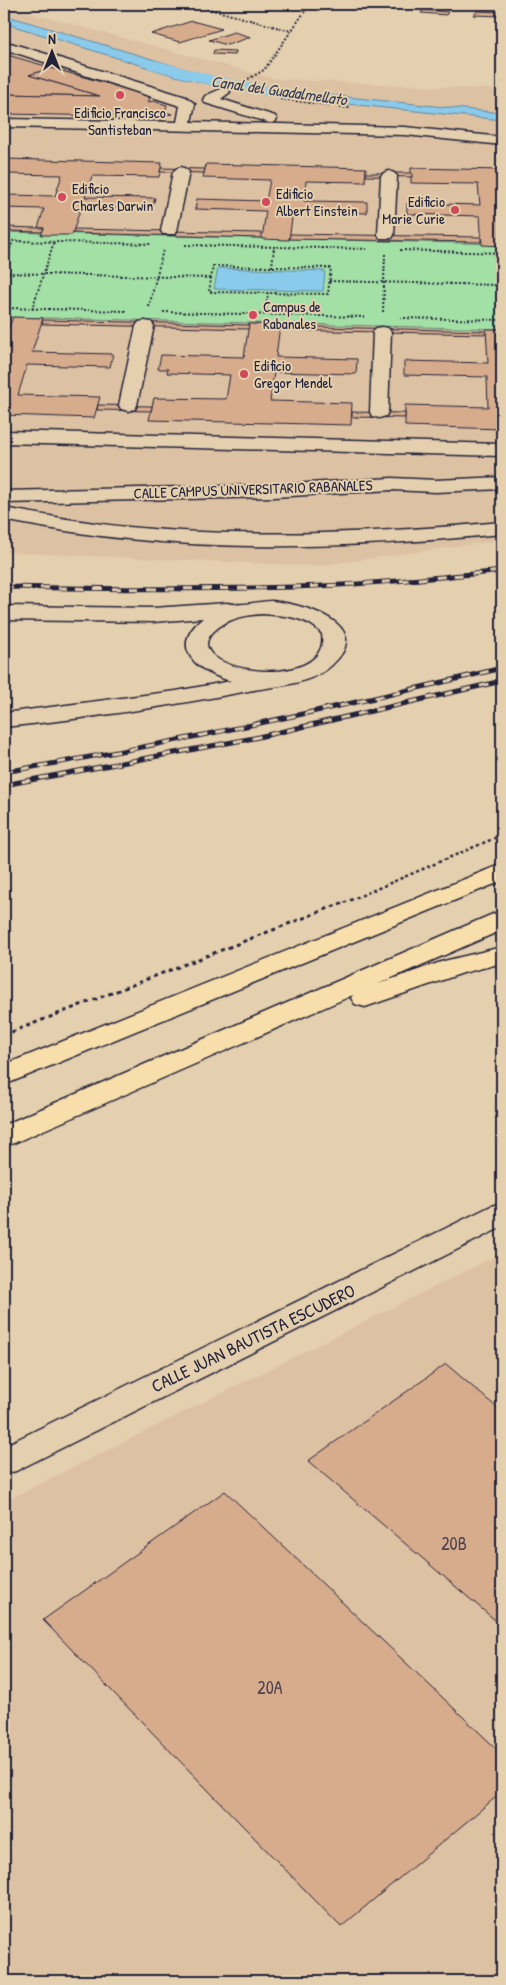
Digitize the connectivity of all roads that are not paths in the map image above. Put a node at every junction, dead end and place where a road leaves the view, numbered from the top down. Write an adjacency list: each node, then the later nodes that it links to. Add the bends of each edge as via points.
1 (8, 47): 4 (street, via 181,100 188,104)
2 (223, 92): 5 (street, via 210,100 288,124)
3 (4, 123): 4 (street)
4 (184, 127): 5 (street)
5 (288, 129): 6 (street, via 405,131)
6 (502, 141)
7 (182, 167): 9 (street)
8 (389, 171): 10 (street)
9 (166, 238)
10 (386, 243)
11 (147, 319): 14 (street)
12 (382, 321): 15 (street)
13 (4, 437): 14 (street)
14 (120, 440): 15 (street)
15 (379, 447): 16 (street)
16 (502, 450)
17 (502, 483): 18 (street, CALLE CAMPUS UNIVERSITARIO RABANALES)
18 (4, 497)
19 (4, 514): 20 (street, via 86,530 254,540 358,538)
20 (502, 528)
21 (266, 608): 22 (street, via 153,615); 23 (street, via 231,612 212,620 196,638); 24 (street, via 303,613 330,630 335,639 334,651 315,668)
22 (4, 612)
23 (202, 658): 24 (street, via 226,673); 25 (street, via 192,677 176,690 155,698)
24 (278, 678): 25 (street, via 219,691)
25 (83, 712): 26 (street)
26 (4, 720)
27 (502, 863): 30 (main road)
28 (502, 872): 30 (main road)
29 (502, 920): 33 (main road)
30 (352, 934): 32 (main road)
31 (502, 955): 33 (main road, via 386,990)
32 (4, 1076)
33 (100, 1095): 34 (main road)
34 (4, 1136)
35 (502, 1214): 36 (street, CALLE JUAN BAUTISTA ESCUDERO)
36 (4, 1461)

